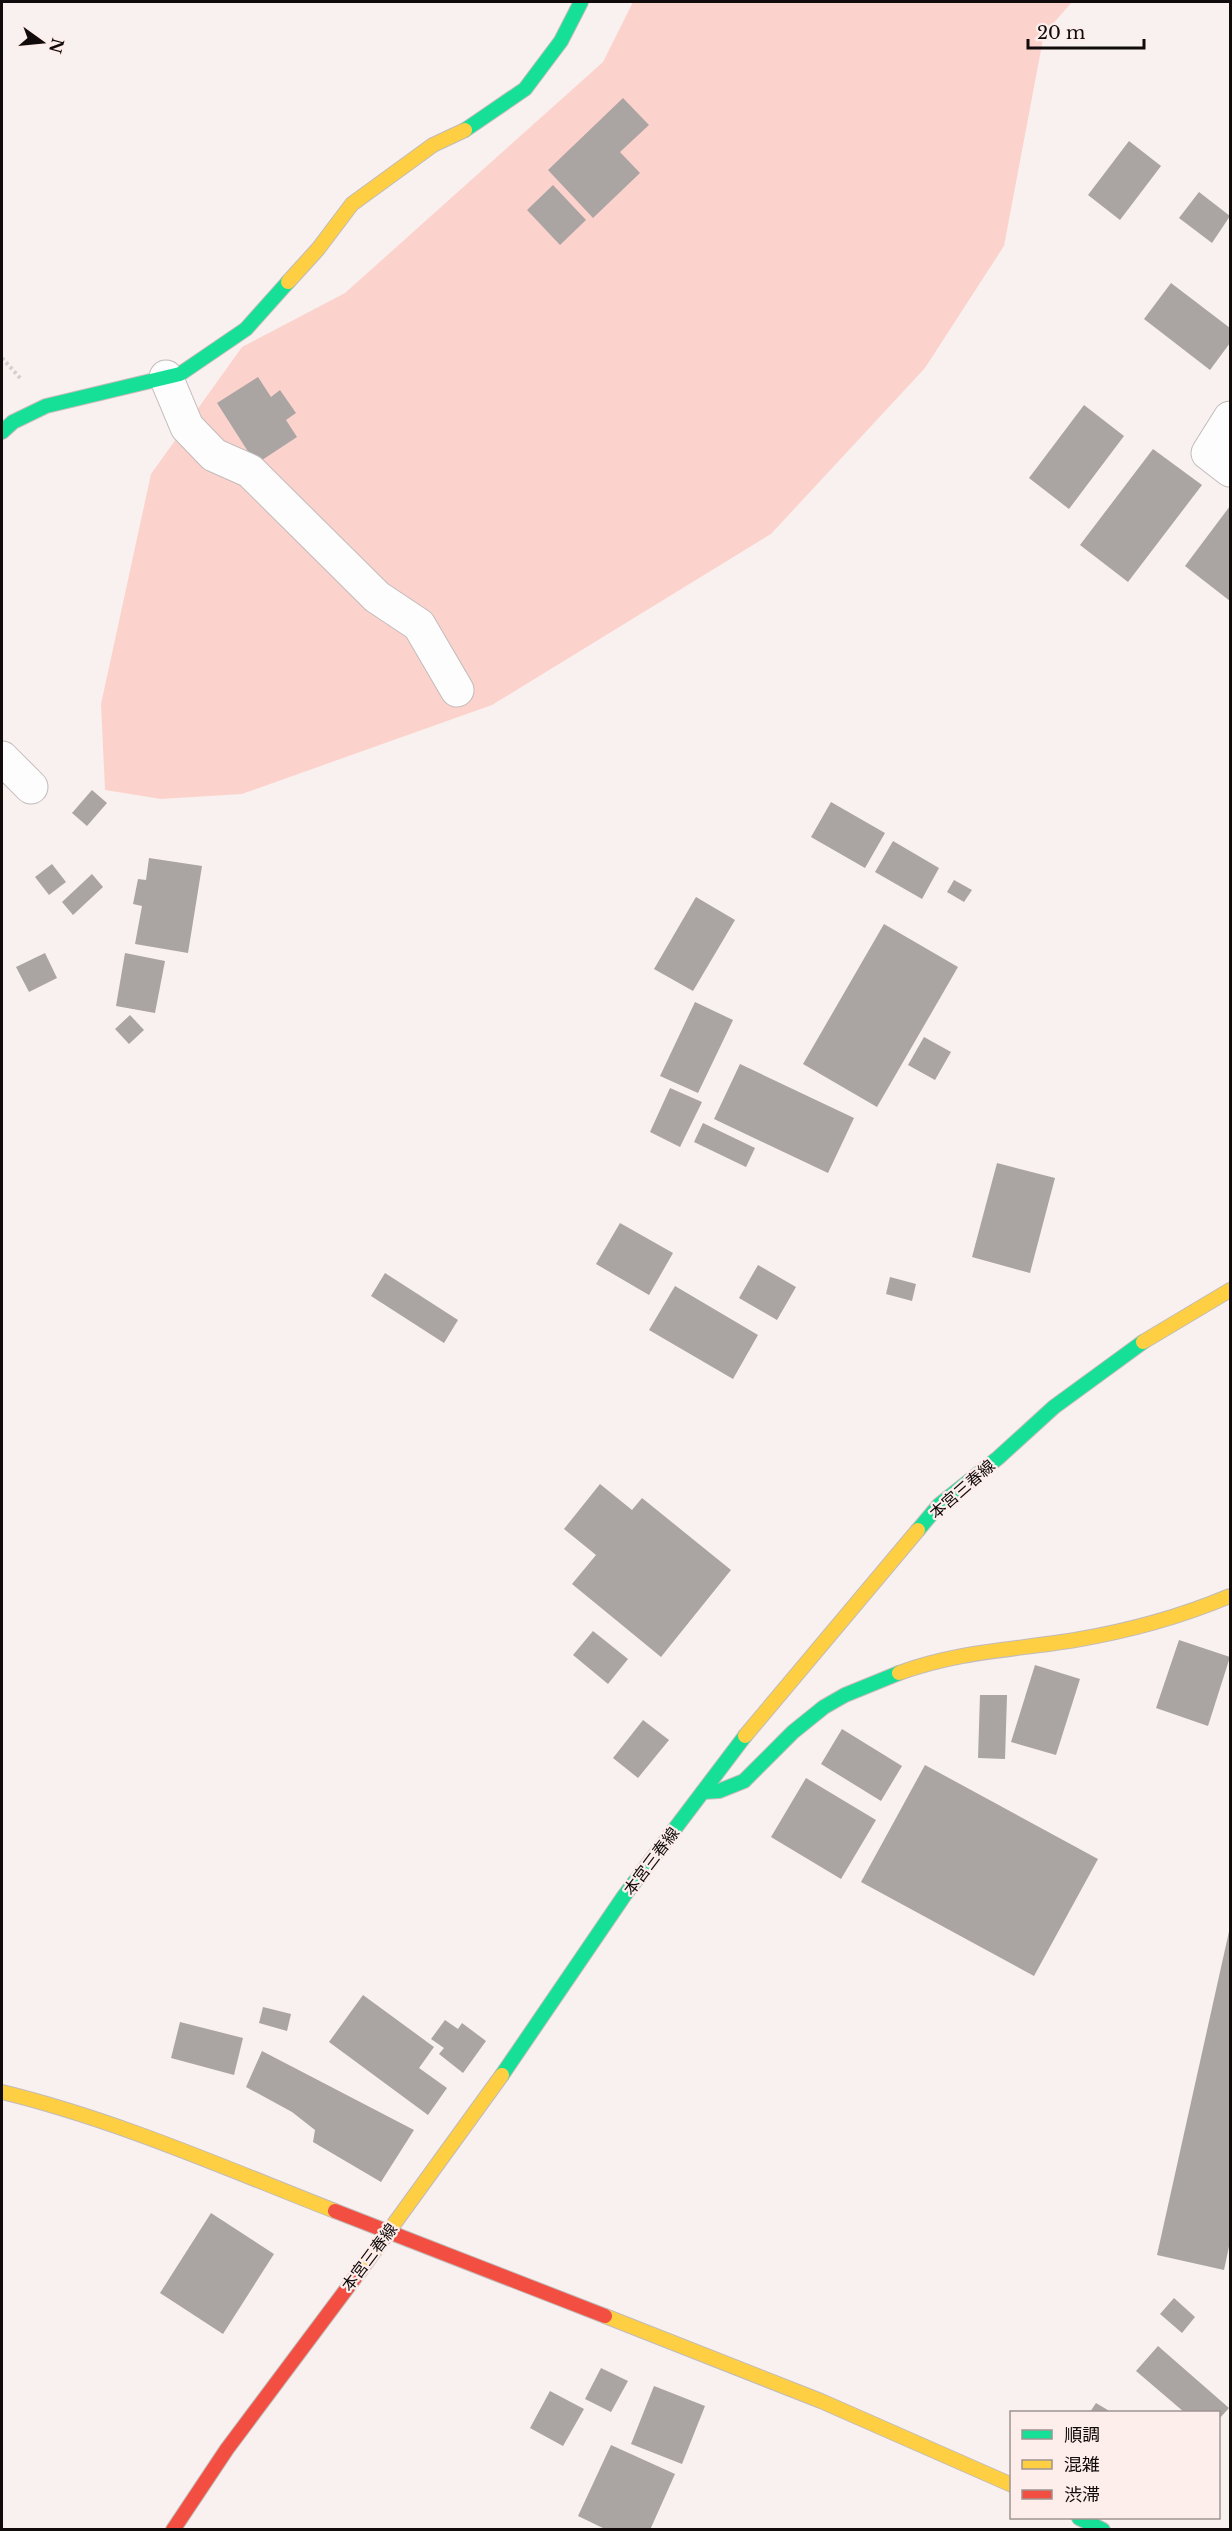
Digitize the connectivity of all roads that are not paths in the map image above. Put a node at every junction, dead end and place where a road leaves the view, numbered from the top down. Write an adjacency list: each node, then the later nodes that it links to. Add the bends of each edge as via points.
1 (581, 2): 2 (street, via 561,41 525,89 470,128 433,145 352,204 318,249 246,329 180,374)
2 (166, 377): 4 (street, via 46,406 13,422); 6 (street, via 187,427 214,455 250,471 377,597 419,626)
3 (1230, 418): 5 (street, via 1208,453)
4 (2, 432)
5 (1230, 470)
6 (458, 690)
7 (2, 758): 8 (street)
8 (31, 787)
9 (1230, 1290): 11 (street, 本宮三春線, via 1124,1354 1054,1407 939,1505 757,1720)
10 (1230, 1596): 11 (street, via 1204,1608 1122,1630 966,1653 902,1671 842,1696 792,1732 752,1778 718,1793)
11 (703, 1792): 13 (street, 本宮三春線, via 624,1896 540,2022)
12 (2, 2092): 13 (street, via 55,2104 145,2136)
13 (388, 2233): 14 (street, via 821,2402); 16 (street, 本宮三春線, via 226,2449)
14 (1010, 2485)
15 (1083, 2519): 17 (street)
16 (173, 2529)
17 (1103, 2529)

